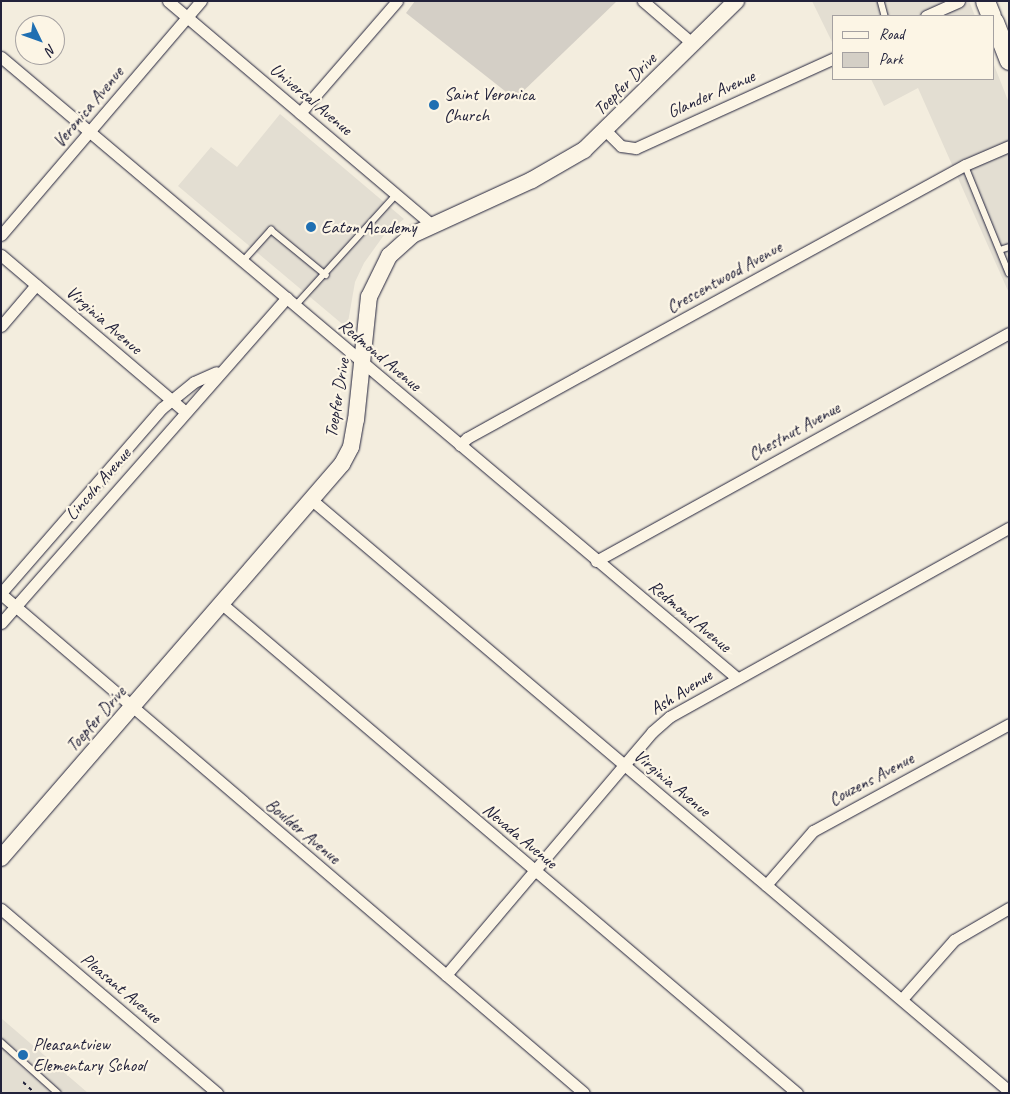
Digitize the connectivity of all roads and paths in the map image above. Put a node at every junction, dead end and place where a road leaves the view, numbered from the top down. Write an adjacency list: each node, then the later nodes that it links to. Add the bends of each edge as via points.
1 (168, 1): 12 (street, Universal Avenue)
2 (201, 1): 12 (street, Veronica Avenue)
3 (397, 1): 18 (street)
4 (642, 1): 14 (street)
5 (736, 1): 14 (street, Toepfer Drive)
6 (881, 1): 9 (lane)
7 (959, 1): 10 (street)
8 (985, 1): 11 (main road)
9 (885, 15)
10 (928, 15)
11 (991, 15)
12 (187, 17): 18 (street, Universal Avenue); 20 (street, Veronica Avenue)
13 (995, 25): 17 (main road)
14 (692, 44): 19 (street, Toepfer Drive)
15 (1, 57): 20 (street, Redmond Avenue)
16 (832, 59): 19 (street, Glander Avenue, via 636,148 621,146)
17 (1009, 60)
18 (300, 113): 23 (street, Universal Avenue)
19 (606, 131): 24 (street, Toepfer Drive, via 559,167)
20 (90, 132): 25 (street, Veronica Avenue); 29 (street, Redmond Avenue)
21 (1009, 146): 22 (street, Crescentwood Avenue)
22 (965, 165): 27 (lane); 40 (street, Crescentwood Avenue, via 470,436)
23 (397, 195): 24 (street, Universal Avenue); 31 (lane)
24 (431, 224): 36 (street, Toepfer Drive, via 400,244 375,279 365,323)
25 (1, 236)
26 (1009, 247): 27 (lane)
27 (1000, 250): 30 (lane)
28 (1, 255): 32 (street, Virginia Avenue)
29 (243, 261): 31 (lane, via 271,230); 33 (street, Redmond Avenue)
30 (1009, 273)
31 (326, 275): 33 (lane)
32 (36, 285): 34 (street); 38 (street, Virginia Avenue)
33 (291, 302): 36 (street, Redmond Avenue); 37 (street, Lincoln Avenue)
34 (1, 326)
35 (1009, 334): 43 (street, Chestnut Avenue)
36 (364, 366): 40 (street, Redmond Avenue); 41 (street, Toepfer Drive, via 350,447 339,469)
37 (222, 368): 38 (street, Lincoln Avenue, via 194,382); 39 (street, Lincoln Avenue)
38 (171, 400): 39 (street, Virginia Avenue); 44 (street, Lincoln Avenue)
39 (184, 412): 46 (street, Lincoln Avenue)
40 (460, 445): 43 (street, Redmond Avenue)
41 (313, 501): 45 (street, Toepfer Drive); 51 (street, Virginia Avenue)
42 (1009, 528): 48 (street, Ash Avenue)
43 (596, 561): 48 (street, Redmond Avenue)
44 (1, 593): 46 (street, Boulder Avenue)
45 (222, 604): 49 (street, Toepfer Drive); 53 (street, Nevada Avenue)
46 (16, 607): 47 (street, Lincoln Avenue); 49 (street, Boulder Avenue)
47 (1, 623)
48 (737, 678): 51 (street, Ash Avenue, via 670,717 652,732)
49 (132, 708): 52 (street, Toepfer Drive); 57 (street, Boulder Avenue)
50 (1009, 724): 54 (street, Couzens Avenue, via 813,831)
51 (624, 766): 53 (street, Ash Avenue); 54 (street, Virginia Avenue)
52 (1, 858)
53 (535, 872): 57 (street, Ash Avenue); 66 (street, Nevada Avenue)
54 (766, 886): 58 (street, Virginia Avenue)
55 (1009, 908): 58 (street, via 954,940)
56 (1, 909): 64 (street, Pleasant Avenue)
57 (446, 975): 65 (street, Boulder Avenue)
58 (902, 999): 61 (street, Virginia Avenue)
59 (1, 1042): 63 (lane)
60 (23, 1082): 62 (path)
61 (1009, 1091)
62 (35, 1093)
63 (57, 1093)
64 (217, 1093)
65 (584, 1093)
66 (797, 1093)

